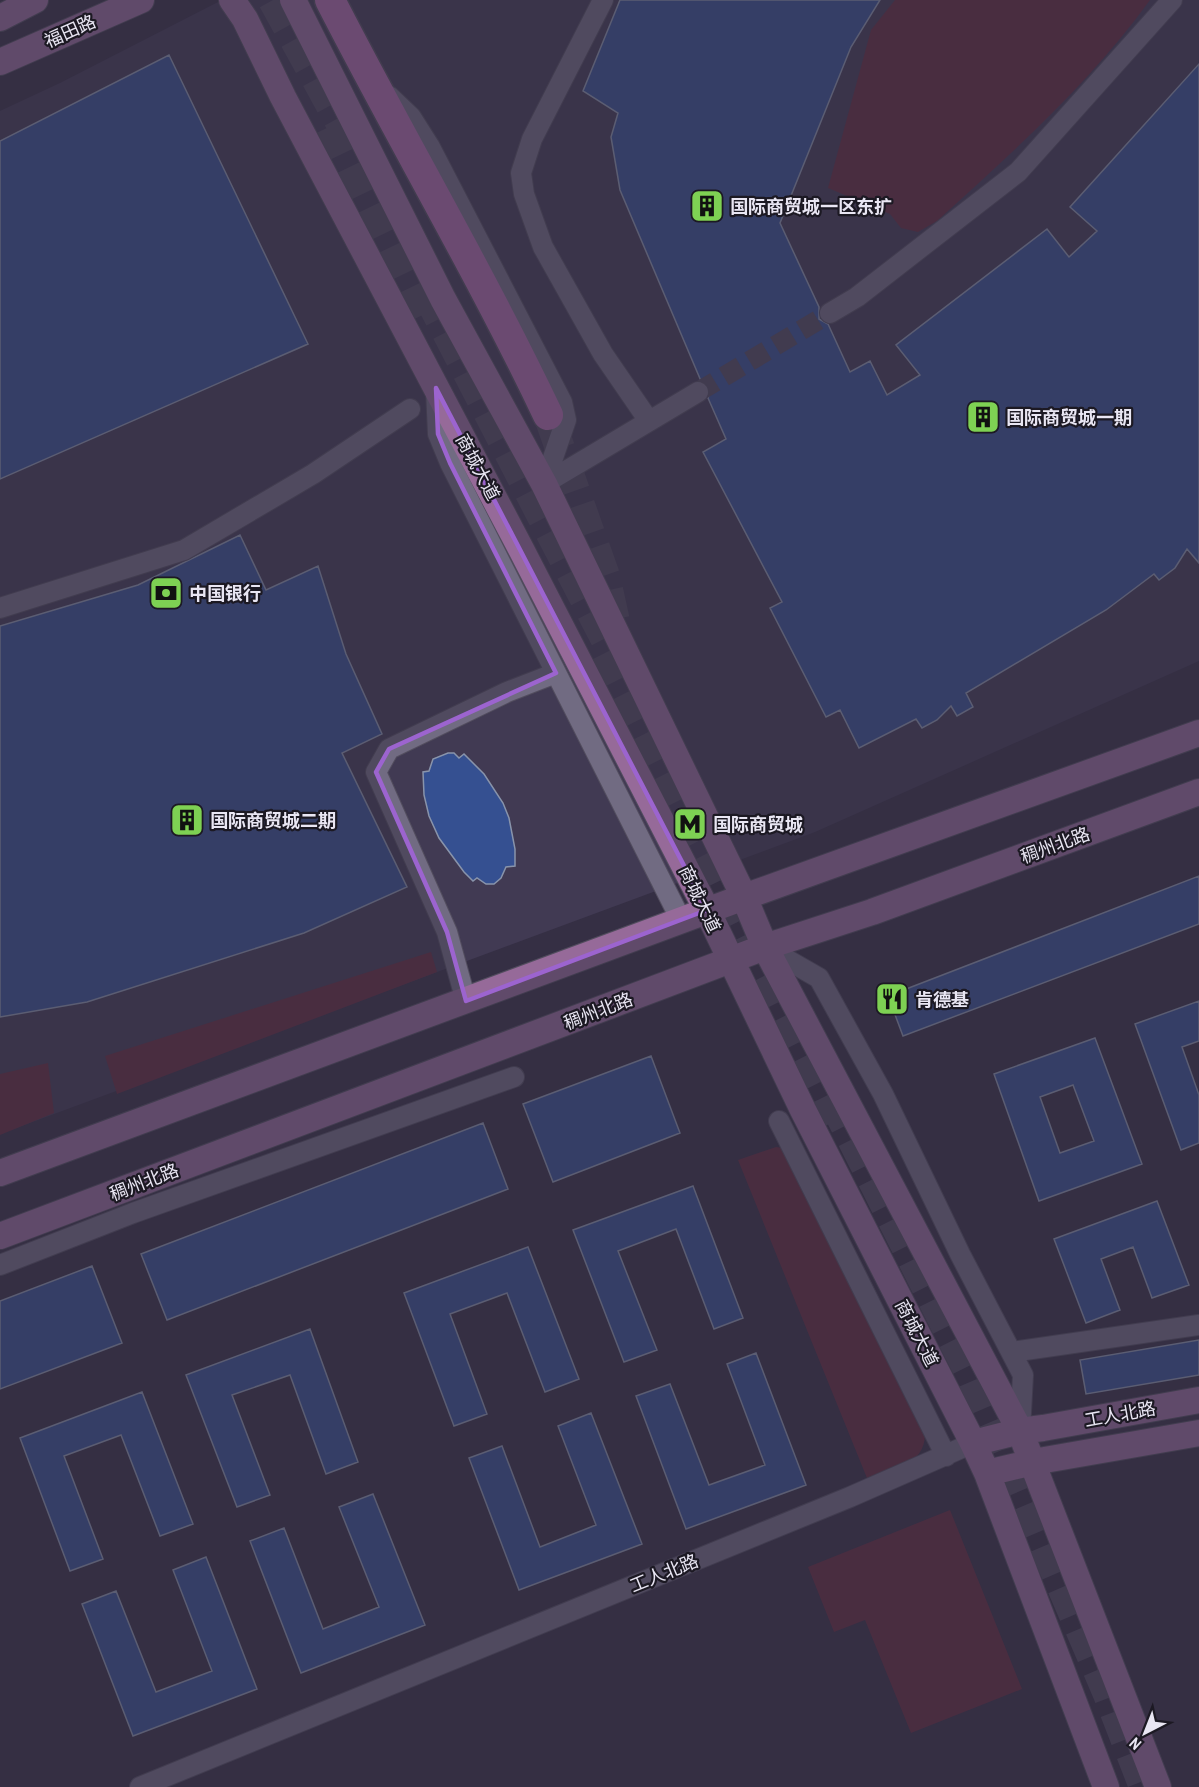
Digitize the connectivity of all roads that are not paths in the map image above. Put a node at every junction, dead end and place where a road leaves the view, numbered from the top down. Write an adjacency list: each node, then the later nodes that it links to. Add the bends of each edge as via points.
1 (35, 0): 8 (main road)
2 (141, 0): 9 (main road, 福田路)
3 (232, 0): 12 (main road, 商城大道)
4 (293, 0): 17 (main road, via 443,299)
5 (330, 0): 10 (highway)
6 (603, 0): 16 (street, via 532,139 521,173 524,194 543,247 603,354)
7 (1172, 0): 11 (street, via 1018,172 858,297)
8 (0, 18)
9 (0, 62)
10 (369, 76): 15 (highway, via 514,344); 17 (street, via 411,117 430,147 562,402 566,420)
11 (830, 313)
12 (436, 388): 19 (street, via 438,434 450,463); 23 (main road, 商城大道)
13 (698, 392): 16 (street)
14 (410, 409): 18 (street, via 314,474 184,550)
15 (548, 415)
16 (649, 421): 17 (street)
17 (544, 484): 22 (main road)
18 (0, 608)
19 (556, 673): 24 (street); 27 (street, via 507,692 389,749 376,772 447,932)
20 (1199, 733): 22 (main road)
21 (1199, 792): 25 (main road, 稠州北路)
22 (744, 897): 23 (main road); 25 (main road)
23 (707, 910): 24 (main road); 26 (main road, 商城大道)
24 (681, 920): 27 (main road)
25 (765, 948): 26 (main road, 稠州北路); 34 (street, via 819,978 883,1094); 36 (main road)
26 (730, 961): 31 (main road, 稠州北路); 38 (main road, 商城大道)
27 (466, 1001): 30 (main road)
28 (514, 1077): 32 (street, via 133,1213)
29 (779, 1121): 39 (street)
30 (0, 1173)
31 (0, 1236)
32 (0, 1265)
33 (1199, 1325): 34 (street)
34 (1011, 1352): 36 (street, via 1023,1375)
35 (1199, 1400): 36 (main road, 工人北路)
36 (1020, 1431): 38 (main road, 工人北路); 40 (main road)
37 (1199, 1433): 40 (main road, 工人北路)
38 (973, 1443): 39 (street, 工人北路); 41 (main road, 商城大道)
39 (946, 1455): 42 (street, 工人北路)
40 (1033, 1462): 41 (main road, 工人北路); 44 (main road)
41 (987, 1473): 43 (main road, 商城大道)
42 (140, 1787)
43 (1106, 1787)
44 (1158, 1787)

